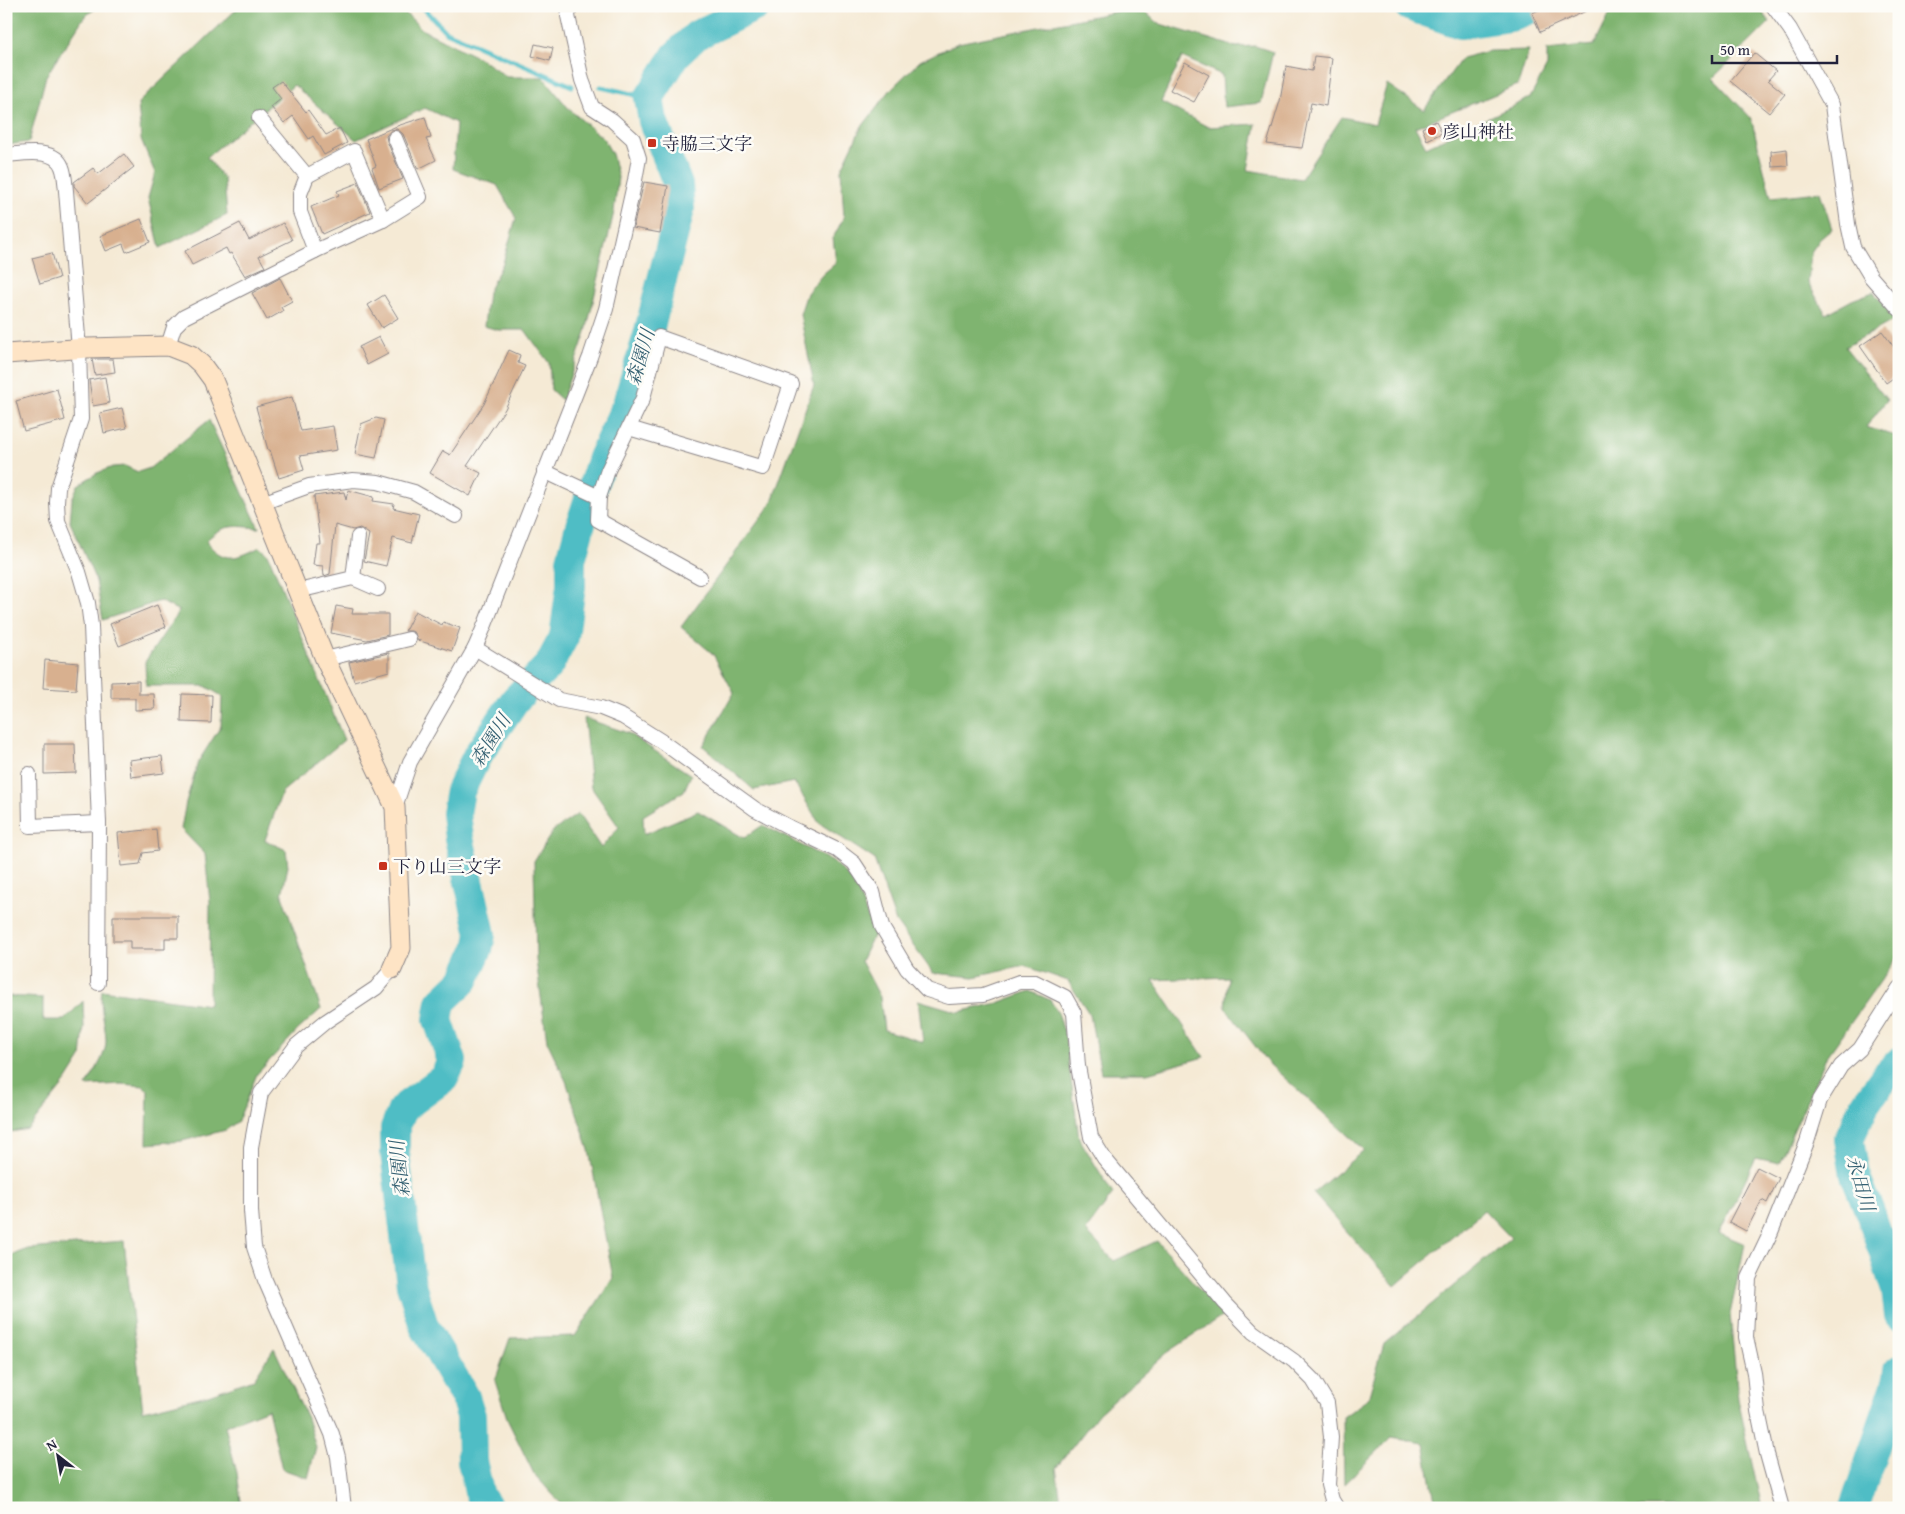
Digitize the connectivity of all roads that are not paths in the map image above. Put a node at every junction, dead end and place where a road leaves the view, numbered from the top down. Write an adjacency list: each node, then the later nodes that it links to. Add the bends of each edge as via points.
1 (570, 6): 14 (street, via 568,16 582,80 592,106 633,139 639,158 606,309)
2 (1773, 6): 9 (street, via 1790,29 1832,104 1853,247 1870,277)
3 (260, 118): 6 (street)
4 (395, 138): 7 (street, via 420,197)
5 (6, 155): 11 (street, via 48,155 62,166)
6 (307, 176): 7 (street, via 354,151); 8 (street, via 300,194 300,212)
7 (383, 220): 8 (street)
8 (315, 252): 10 (street, via 184,317 174,327)
9 (1899, 309)
10 (168, 346): 11 (street); 16 (street, via 191,355 213,380)
11 (80, 349): 12 (street); 28 (street, via 81,419 58,488 57,502 58,521 88,603)
12 (6, 354)
13 (629, 428): 13 (street, via 643,398 659,337 791,384 763,468); 15 (street, via 608,470)
14 (544, 471): 15 (street); 24 (street)
15 (599, 497): 19 (street, via 598,520)
16 (262, 503): 17 (street, via 309,486 353,480 378,482 414,492); 22 (street)
17 (456, 516)
18 (358, 537): 20 (street)
19 (700, 577)
20 (353, 578): 21 (street); 22 (street)
21 (378, 589)
22 (298, 591): 25 (street)
23 (409, 639): 25 (street)
24 (475, 648): 27 (street, via 410,762); 33 (street, via 559,700 601,708 623,717 755,809 837,850 854,863 873,892 882,927 907,969 927,990 949,997 983,995 1019,982 1035,982 1065,997 1074,1013 1078,1066 1092,1136 1110,1165 1224,1303 1253,1332 1294,1361 1313,1380 1327,1403 1331,1437 1328,1485)
25 (325, 660): 27 (street)
26 (29, 774): 28 (street, via 30,826)
27 (395, 807): 29 (street, via 401,948)
28 (100, 824): 30 (street)
29 (392, 969): 32 (street, via 376,988 296,1046 261,1093 251,1147 254,1248 332,1434)
30 (98, 983)
31 (1899, 988): 34 (street, via 1860,1048 1841,1066 1820,1100 1807,1142 1749,1278 1746,1337 1760,1420)
32 (344, 1508)
33 (1337, 1508)
34 (1782, 1508)

